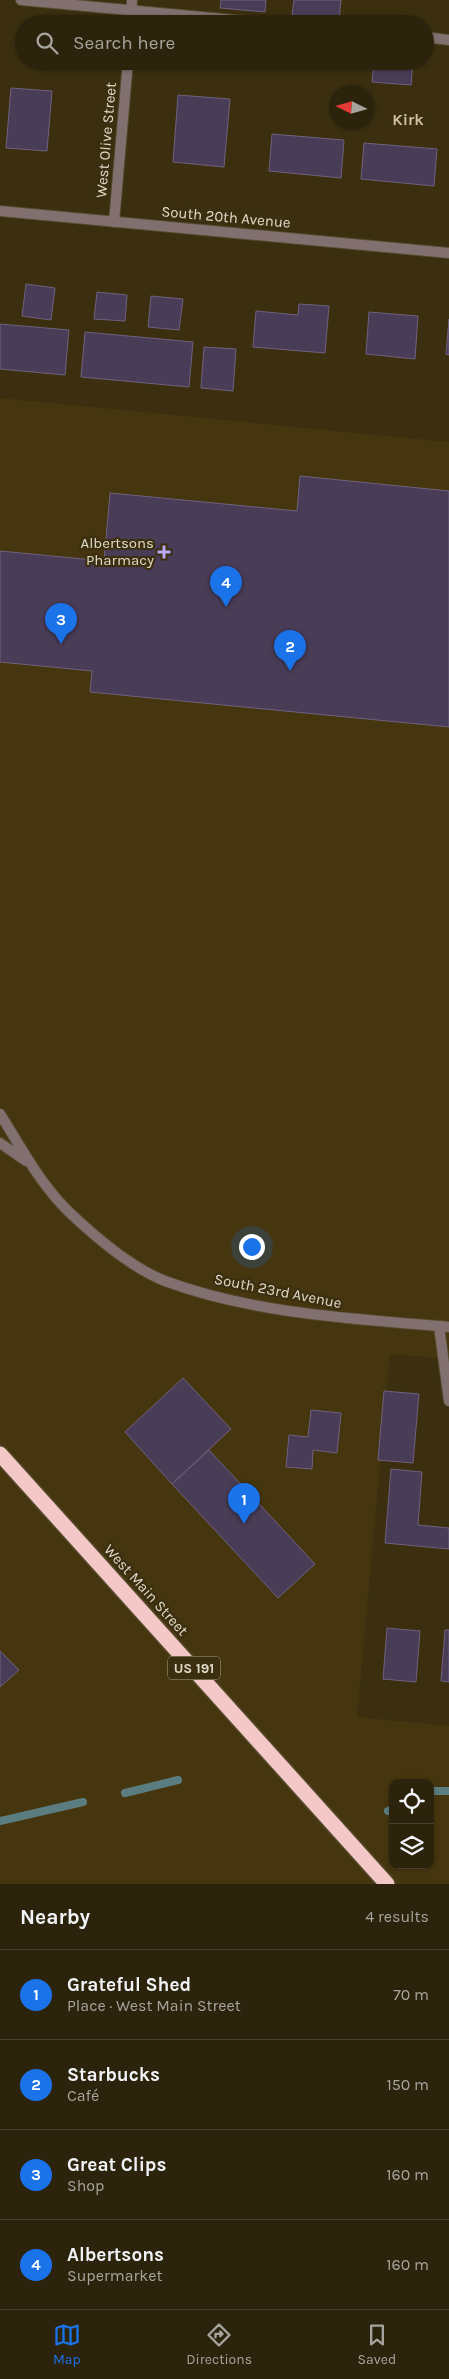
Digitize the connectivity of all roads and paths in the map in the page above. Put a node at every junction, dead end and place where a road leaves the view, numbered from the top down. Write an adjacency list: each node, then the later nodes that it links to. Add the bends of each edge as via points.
1 (21, 0): 2 (street)
2 (131, 5): 3 (street)
3 (208, 15)
4 (434, 38): 5 (street)
5 (449, 40)
6 (127, 70): 8 (street, West Olive Street)
7 (0, 211): 8 (street, South 20th Avenue)
8 (114, 222): 9 (street, South 20th Avenue)
9 (449, 253)
10 (0, 1114): 12 (street, South 23rd Avenue)
11 (0, 1143): 12 (street, South 23rd Avenue)
12 (28, 1162): 13 (street, South 23rd Avenue, via 67,1210 126,1259 164,1281 245,1302 350,1320)
13 (444, 1327): 14 (street)
14 (447, 1384): 15 (street)
15 (449, 1401)
16 (0, 1454): 17 (highway, West Main Street / US 191)
17 (387, 1884)

